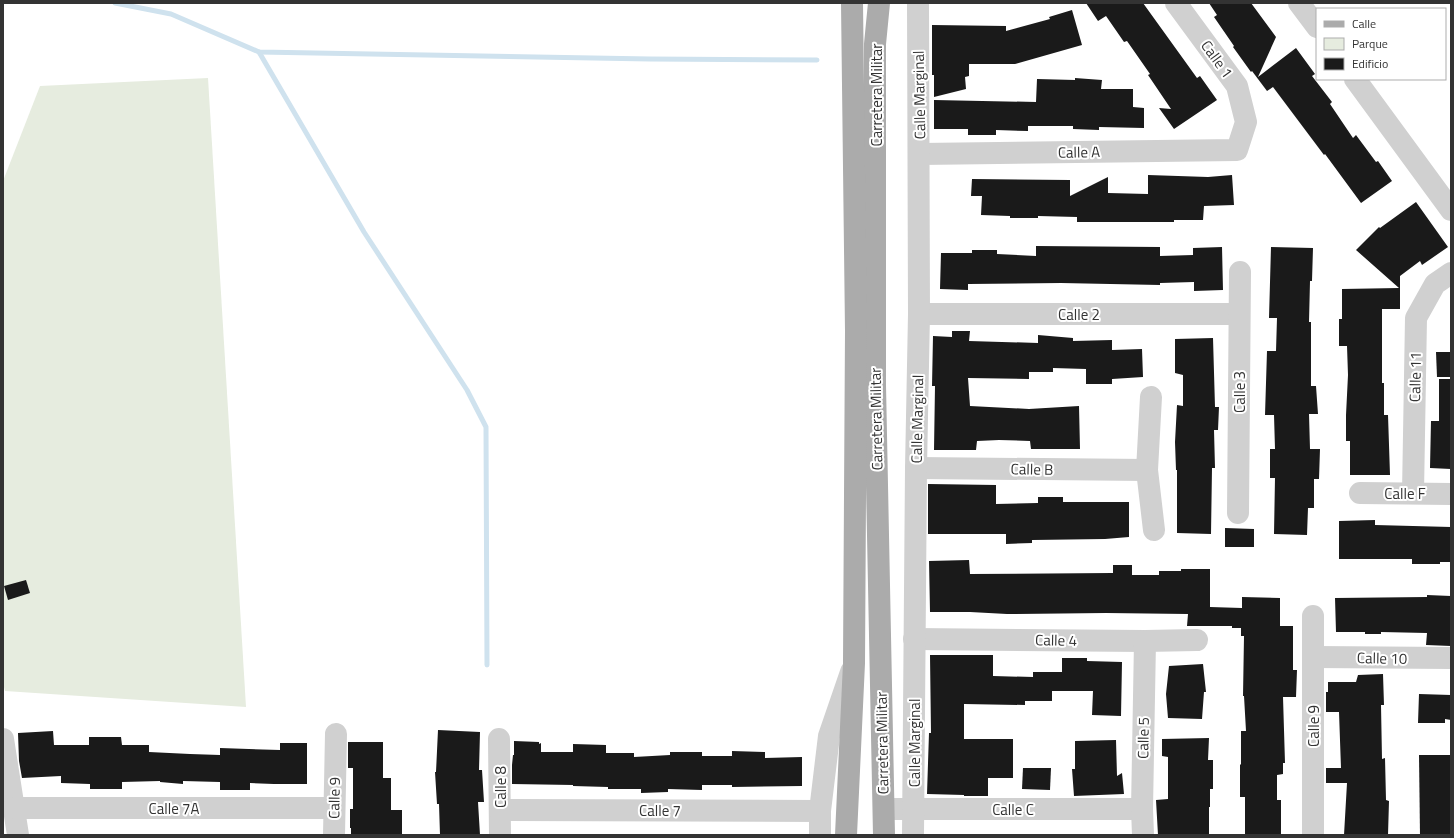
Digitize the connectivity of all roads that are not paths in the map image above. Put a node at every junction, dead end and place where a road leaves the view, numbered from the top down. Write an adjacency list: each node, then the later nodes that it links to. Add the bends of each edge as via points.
1 (852, 3): 29 (main road, Carretera Militar, via 856,331)
2 (879, 3): 36 (main road, Carretera Militar, via 875,44 875,386)
3 (918, 3): 9 (street, Calle Marginal)
4 (1176, 3): 8 (street, Calle 1, via 1237,86 1246,122)
5 (1299, 3): 6 (street)
6 (1316, 26)
7 (1356, 80): 10 (street)
8 (1237, 150): 9 (street, Calle A)
9 (920, 154): 13 (street, Calle Marginal)
10 (1451, 210)
11 (1240, 272): 14 (street, Calle 3)
12 (1451, 273): 19 (street, Calle 11, via 1436,284 1416,318)
13 (920, 314): 14 (street, Calle 2); 16 (street, Calle Marginal)
14 (1239, 314): 21 (street, Calle 3)
15 (1151, 397): 17 (street)
16 (916, 468): 17 (street, Calle B); 24 (street, Calle Marginal)
17 (1147, 470): 22 (street)
18 (1360, 493): 19 (street, Calle F)
19 (1414, 493): 20 (street, Calle F)
20 (1451, 494)
21 (1238, 513)
22 (1154, 530)
23 (1313, 616): 27 (street, Calle 9)
24 (914, 638): 26 (street, Calle 4); 35 (street, Calle Marginal)
25 (1197, 640): 26 (street, Calle 4)
26 (1146, 641): 37 (street, Calle 5)
27 (1314, 657): 28 (street, Calle 10); 48 (street, Calle 9)
28 (1451, 658)
29 (854, 663): 39 (street, via 829,736); 44 (main road, Carretera Militar)
30 (336, 734): 34 (street, Calle 9)
31 (3, 739): 33 (street)
32 (499, 739): 38 (street, Calle 8)
33 (14, 808): 34 (street, Calle 7A); 40 (street)
34 (334, 808): 41 (street, Calle 9)
35 (913, 808): 36 (street, Calle C); 37 (street, Calle C); 46 (street, Calle Marginal)
36 (884, 809): 45 (main road, Carretera Militar)
37 (1142, 809): 47 (street, Calle 5)
38 (500, 810): 39 (street, Calle 7); 42 (street, Calle 8)
39 (820, 811): 43 (street)
40 (18, 835)
41 (334, 835)
42 (500, 835)
43 (820, 835)
44 (846, 835)
45 (884, 835)
46 (913, 835)
47 (1143, 835)
48 (1312, 835)

